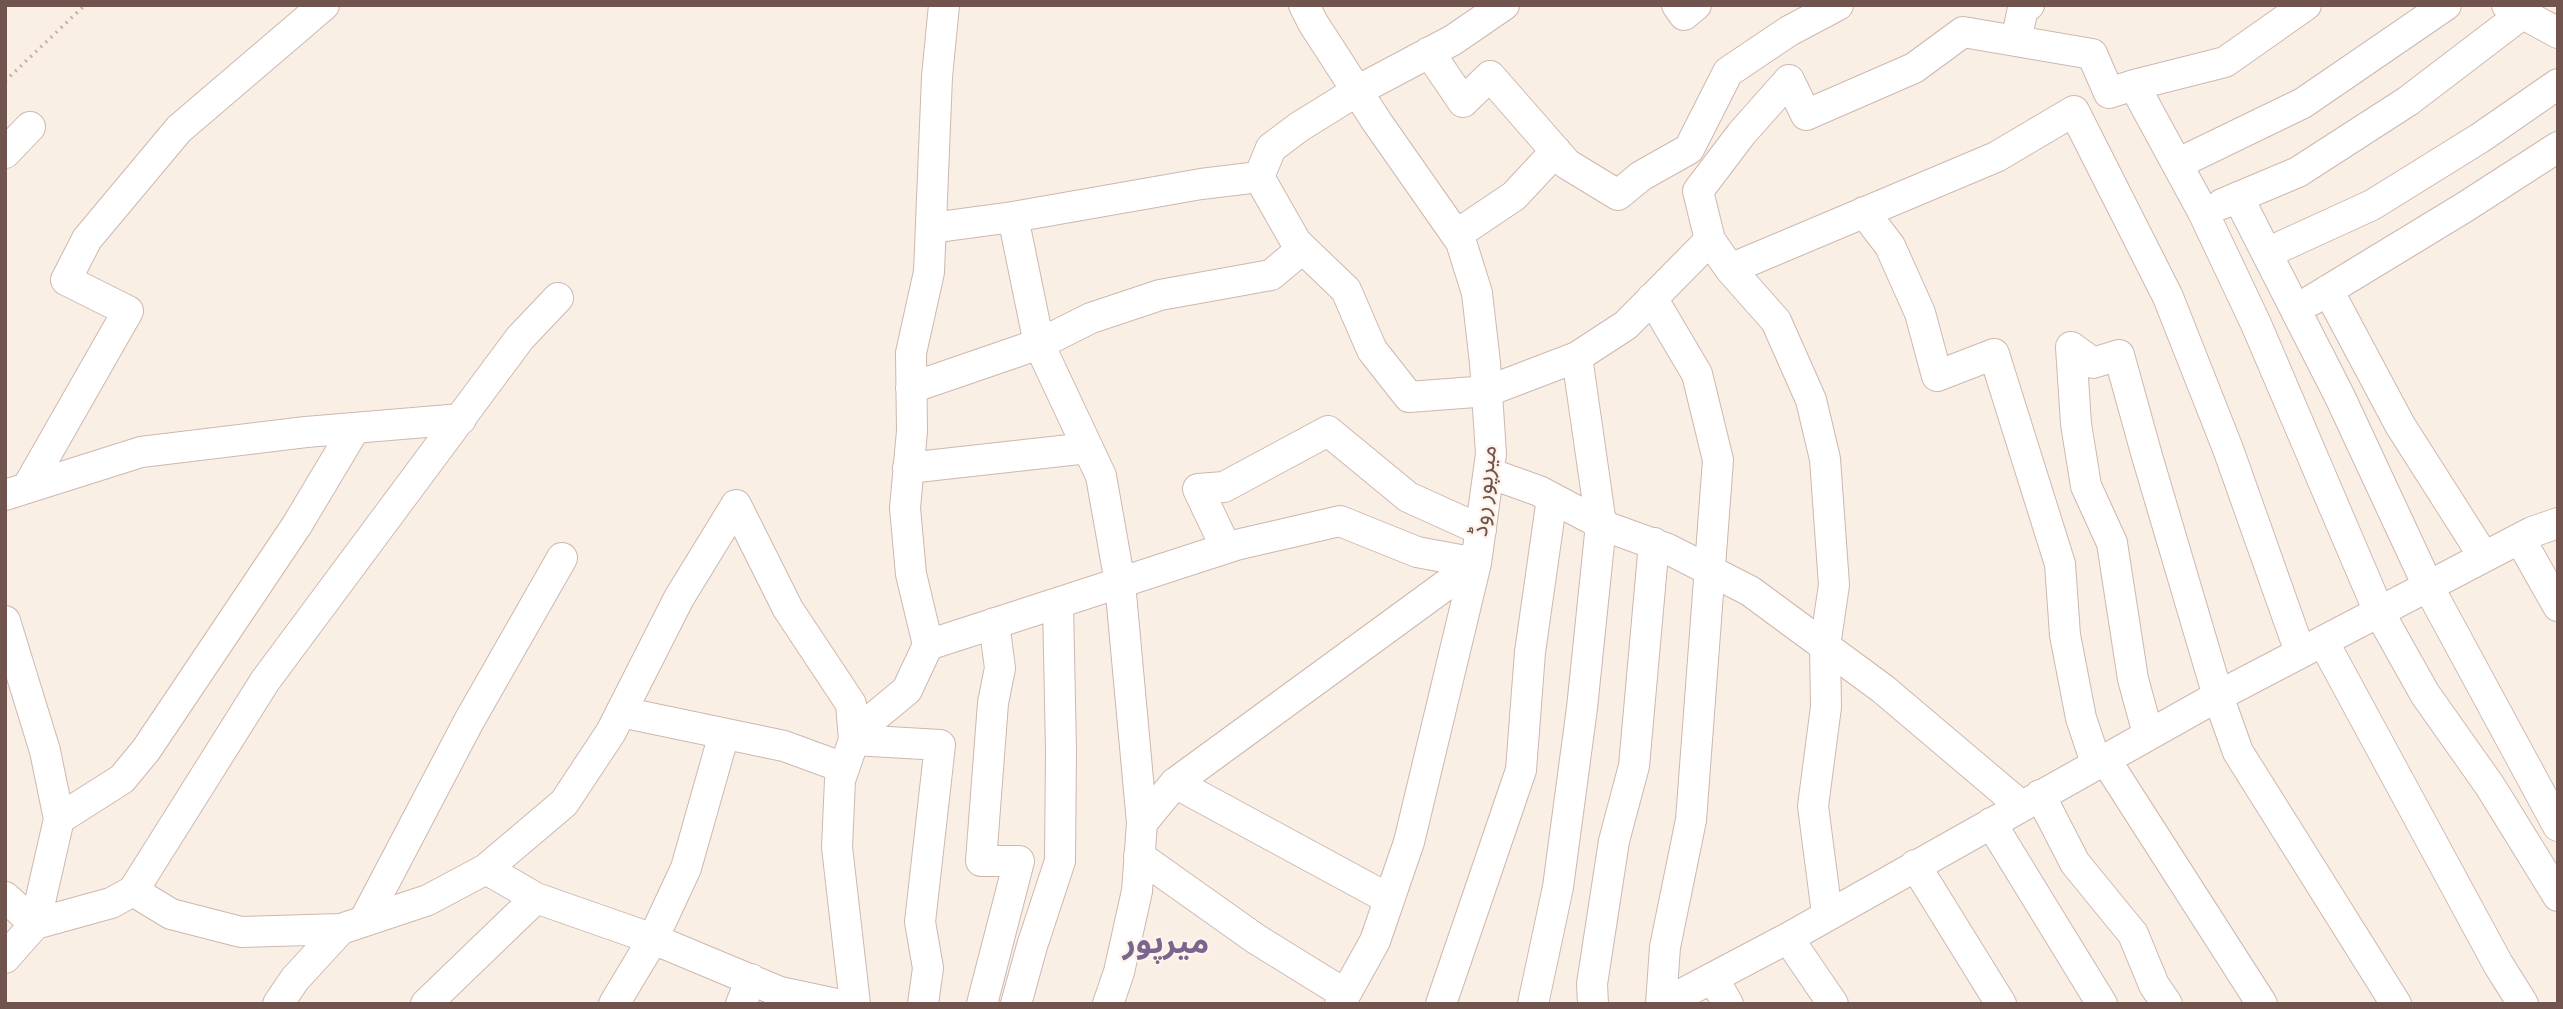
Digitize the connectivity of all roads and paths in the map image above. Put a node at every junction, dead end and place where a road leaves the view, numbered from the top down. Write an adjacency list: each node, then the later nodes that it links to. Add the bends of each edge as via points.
1 (85, 5): 16 (path)
2 (324, 5): 49 (street, via 179,130 87,239 66,280 128,311)
3 (944, 5): 30 (street)
4 (1304, 5): 19 (street, میرپور روڈ)
5 (1677, 5): 6 (street, via 1684,15)
6 (1696, 5)
7 (1838, 5): 22 (street, via 1728,72 1689,149 1618,195 1567,164)
8 (2029, 5): 14 (street, via 2023,8)
9 (2306, 5): 18 (street, via 2225,62)
10 (2446, 5): 24 (street, via 2303,103)
11 (1493, 8): 15 (street, via 1453,40)
12 (2514, 9): 13 (street); 26 (street, via 2408,101 2298,172)
13 (2558, 33)
14 (2016, 41): 18 (street, via 2092,54 2109,93); 32 (street, via 1963,32 1914,68 1806,115 1789,80 1698,191)
15 (1429, 52): 19 (street); 22 (street, via 1463,102 1490,76)
16 (5, 81)
17 (2558, 84): 34 (street, via 2372,205)
18 (2134, 85): 24 (street)
19 (1357, 91): 25 (street, via 1271,148); 31 (street, میرپور روڈ)
20 (30, 127): 23 (street)
21 (2558, 147): 36 (street)
22 (1556, 151): 31 (street, via 1514,196)
23 (5, 153)
24 (2178, 164): 28 (street)
25 (1259, 177): 29 (street); 33 (street)
26 (2238, 197): 28 (street); 34 (street)
27 (1864, 212): 35 (street); 70 (street, via 1997,157 2074,111 2168,297); 76 (street, via 1890,246 1915,302 1937,376 1994,354 2060,564 2065,635 2081,718)
28 (2203, 212): 65 (street)
29 (1013, 218): 30 (street); 40 (street)
30 (931, 228): 42 (street, via 929,272 911,353)
31 (1456, 235): 43 (street, میرپور روڈ, via 1477,293)
32 (1710, 240): 35 (street); 38 (street)
33 (1303, 249): 40 (street, via 1271,275 1160,295 1091,318); 43 (street, via 1346,290 1371,351 1409,397)
34 (2267, 253): 39 (street)
35 (1730, 269): 69 (street, via 1776,321 1811,400 1825,459 1835,585)
36 (2328, 290): 39 (street); 57 (street, via 2400,425)
37 (558, 298): 44 (street, via 520,338)
38 (1652, 298): 41 (street, via 1626,325); 60 (street, via 1697,374 1718,460)
39 (2296, 310): 62 (street)
40 (1039, 344): 42 (street); 46 (street)
41 (1577, 357): 43 (street); 52 (street)
42 (911, 388): 47 (street)
43 (1488, 391): 48 (street, میرپور روڈ)
44 (461, 419): 45 (street); 87 (street, via 265,681)
45 (355, 428): 49 (street, via 141,452); 80 (street, via 297,525 146,750 122,779)
46 (1088, 448): 47 (street); 61 (street, via 1101,476)
47 (908, 468): 68 (street, via 905,508 911,574)
48 (1489, 473): 50 (street); 53 (street, میرپور روڈ)
49 (16, 492)
50 (1552, 498): 52 (street); 110 (street, via 1533,628 1521,770)
51 (2558, 523): 54 (street)
52 (1601, 524): 55 (street); 111 (street, via 1558,887)
53 (1481, 530): 56 (street, via 1408,497 1328,432 1224,487 1198,489); 59 (street, میرپور روڈ)
54 (2520, 538): 57 (street); 64 (street)
55 (1654, 544): 60 (street); 112 (street, via 1634,766 1614,841)
56 (1226, 548): 59 (street, via 1340,521 1417,552); 61 (street)
57 (2484, 557): 62 (street)
58 (562, 558): 94 (street)
59 (1476, 563): 78 (street); 91 (street, میرپور روڈ, via 1409,842)
60 (1711, 570): 69 (street, via 1750,590); 113 (street, via 1691,820 1665,947)
61 (1120, 583): 63 (street); 81 (street)
62 (2428, 586): 65 (street); 83 (street)
63 (1058, 603): 67 (street); 108 (street, via 1060,861)
64 (2558, 606)
65 (2379, 612): 70 (street); 88 (street, via 2425,694 2490,786)
66 (5, 621): 80 (street, via 45,751)
67 (993, 624): 68 (street); 107 (street, via 1000,668 981,861 1019,861)
68 (928, 645): 75 (street, via 907,690)
69 (1825, 646): 79 (street); 92 (street, via 1826,707 1813,806)
70 (2311, 647): 71 (street); 121 (street)
71 (2218, 696): 74 (street); 74 (street, via 2119,355 2093,363 2071,347 2086,486 2112,543 2133,679); 120 (street, via 2238,752)
72 (621, 712): 73 (street); 75 (street, via 679,598 736,505 788,609 851,704); 86 (street, via 564,803)
73 (724, 734): 77 (street, via 784,746); 96 (street, via 686,868)
74 (2148, 734): 76 (street)
75 (854, 740): 77 (street); 106 (street, via 940,745 920,922 928,968)
76 (2101, 761): 79 (street); 119 (street)
77 (844, 768): 105 (street, via 837,847)
78 (1175, 783): 81 (street); 91 (street)
79 (2030, 800): 82 (street); 118 (street, via 2133,934)
80 (59, 819): 93 (street)
81 (1142, 823): 84 (street)
82 (1990, 823): 85 (street); 117 (street)
83 (2558, 826)
84 (1139, 856): 100 (street); 109 (street, via 1137,891)
85 (1915, 865): 92 (street); 116 (street)
86 (486, 869): 90 (street); 94 (street, via 428,900)
87 (133, 891): 93 (street, via 111,903); 94 (street, via 171,914 241,932)
88 (2558, 896)
89 (5, 897): 93 (street)
90 (536, 898): 96 (street); 102 (street)
91 (1389, 900): 100 (street, میرپور روڈ, via 1375,941)
92 (1827, 914): 95 (street)
93 (36, 923): 97 (street)
94 (352, 925): 101 (street, via 295,979)
95 (1788, 938): 98 (street); 115 (street)
96 (653, 939): 99 (street); 103 (street)
97 (5, 958)
98 (1713, 978): 113 (street); 114 (street)
99 (746, 992): 104 (street, via 780,992)
100 (1343, 999)
101 (278, 1004)
102 (426, 1004)
103 (614, 1004)
104 (835, 1004)
105 (855, 1004)
106 (923, 1004)
107 (982, 1004)
108 (1016, 1004)
109 (1108, 1004)
110 (1441, 1004)
111 (1533, 1004)
112 (1592, 1004)
113 (1662, 1004)
114 (1728, 1004)
115 (1833, 1004)
116 (2001, 1004)
117 (2102, 1004)
118 (2167, 1004)
119 (2262, 1004)
120 (2396, 1004)
121 (2523, 1004)

